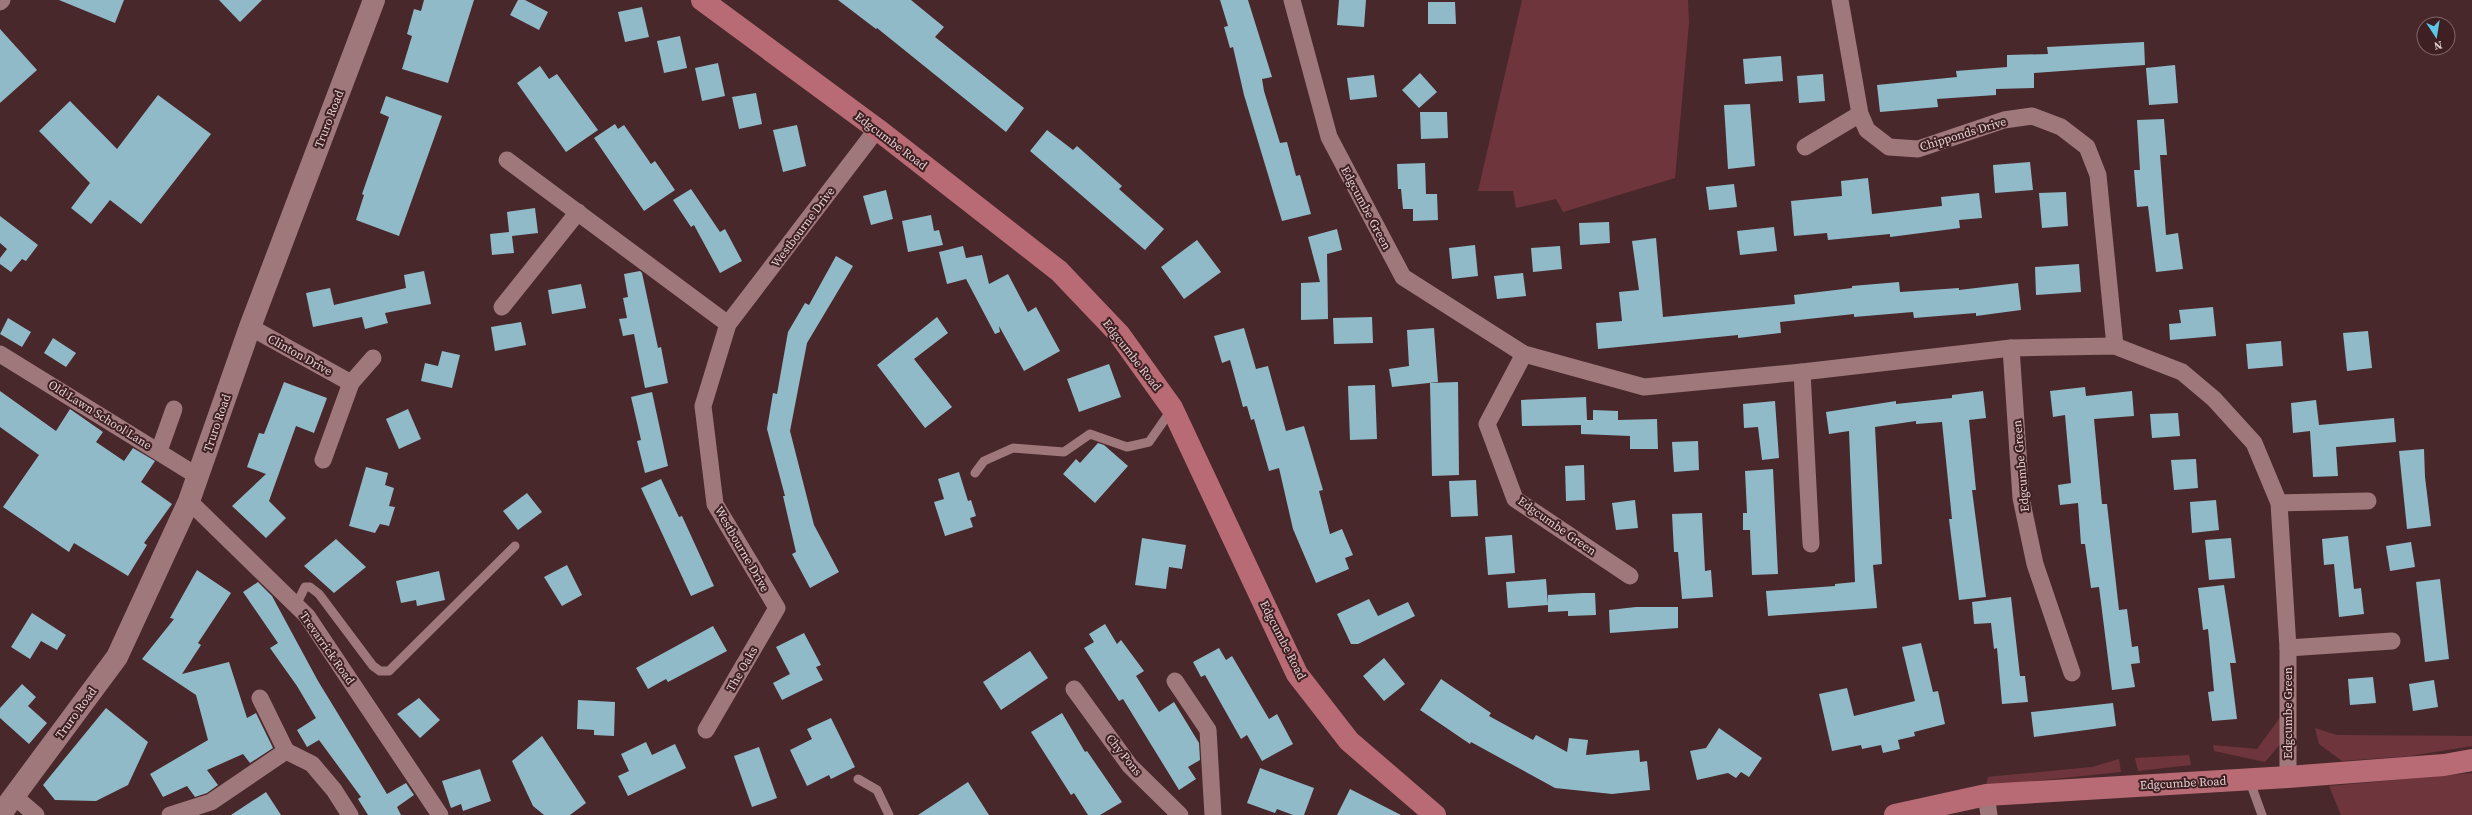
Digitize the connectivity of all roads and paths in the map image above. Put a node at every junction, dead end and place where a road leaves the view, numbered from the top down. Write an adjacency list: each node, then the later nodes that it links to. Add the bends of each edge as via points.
1 (374, 0): 12 (main road, Truro Road)
2 (702, 0): 6 (main road, Edgcumbe Road)
3 (1292, 0): 16 (street, Edgcumbe Green, via 1329,137 1403,277)
4 (1840, 0): 5 (street, Chipponds Drive)
5 (1860, 114): 7 (street); 13 (street, Chipponds Drive, via 1867,130 1889,147 1918,149 2004,120 2032,116 2061,126 2087,146 2098,175)
6 (877, 129): 11 (street, Westbourne Drive); 20 (main road, Edgcumbe Road, via 1059,271 1119,334)
7 (1805, 147)
8 (507, 160): 9 (street)
9 (578, 212): 10 (street); 11 (street)
10 (502, 307)
11 (728, 324): 33 (street, Westbourne Drive, via 703,406 715,504)
12 (250, 327): 19 (street, Clinton Drive); 25 (main road, Truro Road)
13 (2114, 346): 14 (street, Edgcumbe Green); 28 (street, Edgcumbe Green, via 2182,372 2214,399 2254,443)
14 (2011, 348): 18 (street, Edgcumbe Green); 36 (street, Edgcumbe Green, via 2021,498 2035,564)
15 (0, 354): 22 (street, Old Lawn School Lane)
16 (1524, 354): 18 (street, Edgcumbe Green, via 1644,387); 31 (street, Edgcumbe Green, via 1488,424 1515,499)
17 (373, 358): 19 (street)
18 (1802, 372): 29 (street)
19 (351, 383): 23 (street)
20 (1172, 408): 24 (lane, via 1149,442 1127,447 1090,434 1064,452 1013,448 984,461); 56 (main road, Edgcumbe Road, via 1297,674 1349,741)
21 (174, 409): 22 (street)
22 (159, 451): 25 (street, Old Lawn School Lane)
23 (323, 460)
24 (975, 473)
25 (198, 477): 26 (main road, Truro Road)
26 (189, 500): 32 (street, Trevarrick Road); 46 (main road, Truro Road, via 117,657)
27 (2368, 501): 28 (street)
28 (2279, 504): 35 (street, Edgcumbe Green)
29 (1811, 544)
30 (515, 546): 32 (lane, via 389,671 380,671 373,666 319,594 310,587 305,587)
31 (1630, 576)
32 (296, 605): 52 (street, Trevarrick Road, via 307,616)
33 (777, 608): 40 (street, The Oaks)
34 (2392, 641): 35 (street)
35 (2288, 648): 43 (street, Edgcumbe Green)
36 (2072, 673)
37 (1175, 681): 55 (street, via 1208,730)
38 (1074, 689): 54 (street, Chy Pons, via 1130,766)
39 (260, 698): 41 (street)
40 (706, 730)
41 (286, 751): 50 (street, via 211,802); 51 (street, via 312,764 334,790)
42 (2472, 760): 43 (main road, Edgcumbe Road)
43 (2288, 777): 45 (main road, Edgcumbe Road)
44 (858, 779): 53 (lane, via 877,790)
45 (2249, 779): 47 (main road, Edgcumbe Road); 58 (lane)
46 (15, 797): 48 (main road, Truro Road); 49 (street)
47 (1987, 805): 57 (main road, Edgcumbe Road)
48 (0, 815)
49 (36, 815)
50 (170, 815)
51 (350, 815)
52 (440, 815)
53 (890, 815)
54 (1180, 815)
55 (1214, 815)
56 (1435, 815)
57 (1895, 815)
58 (2262, 815)

